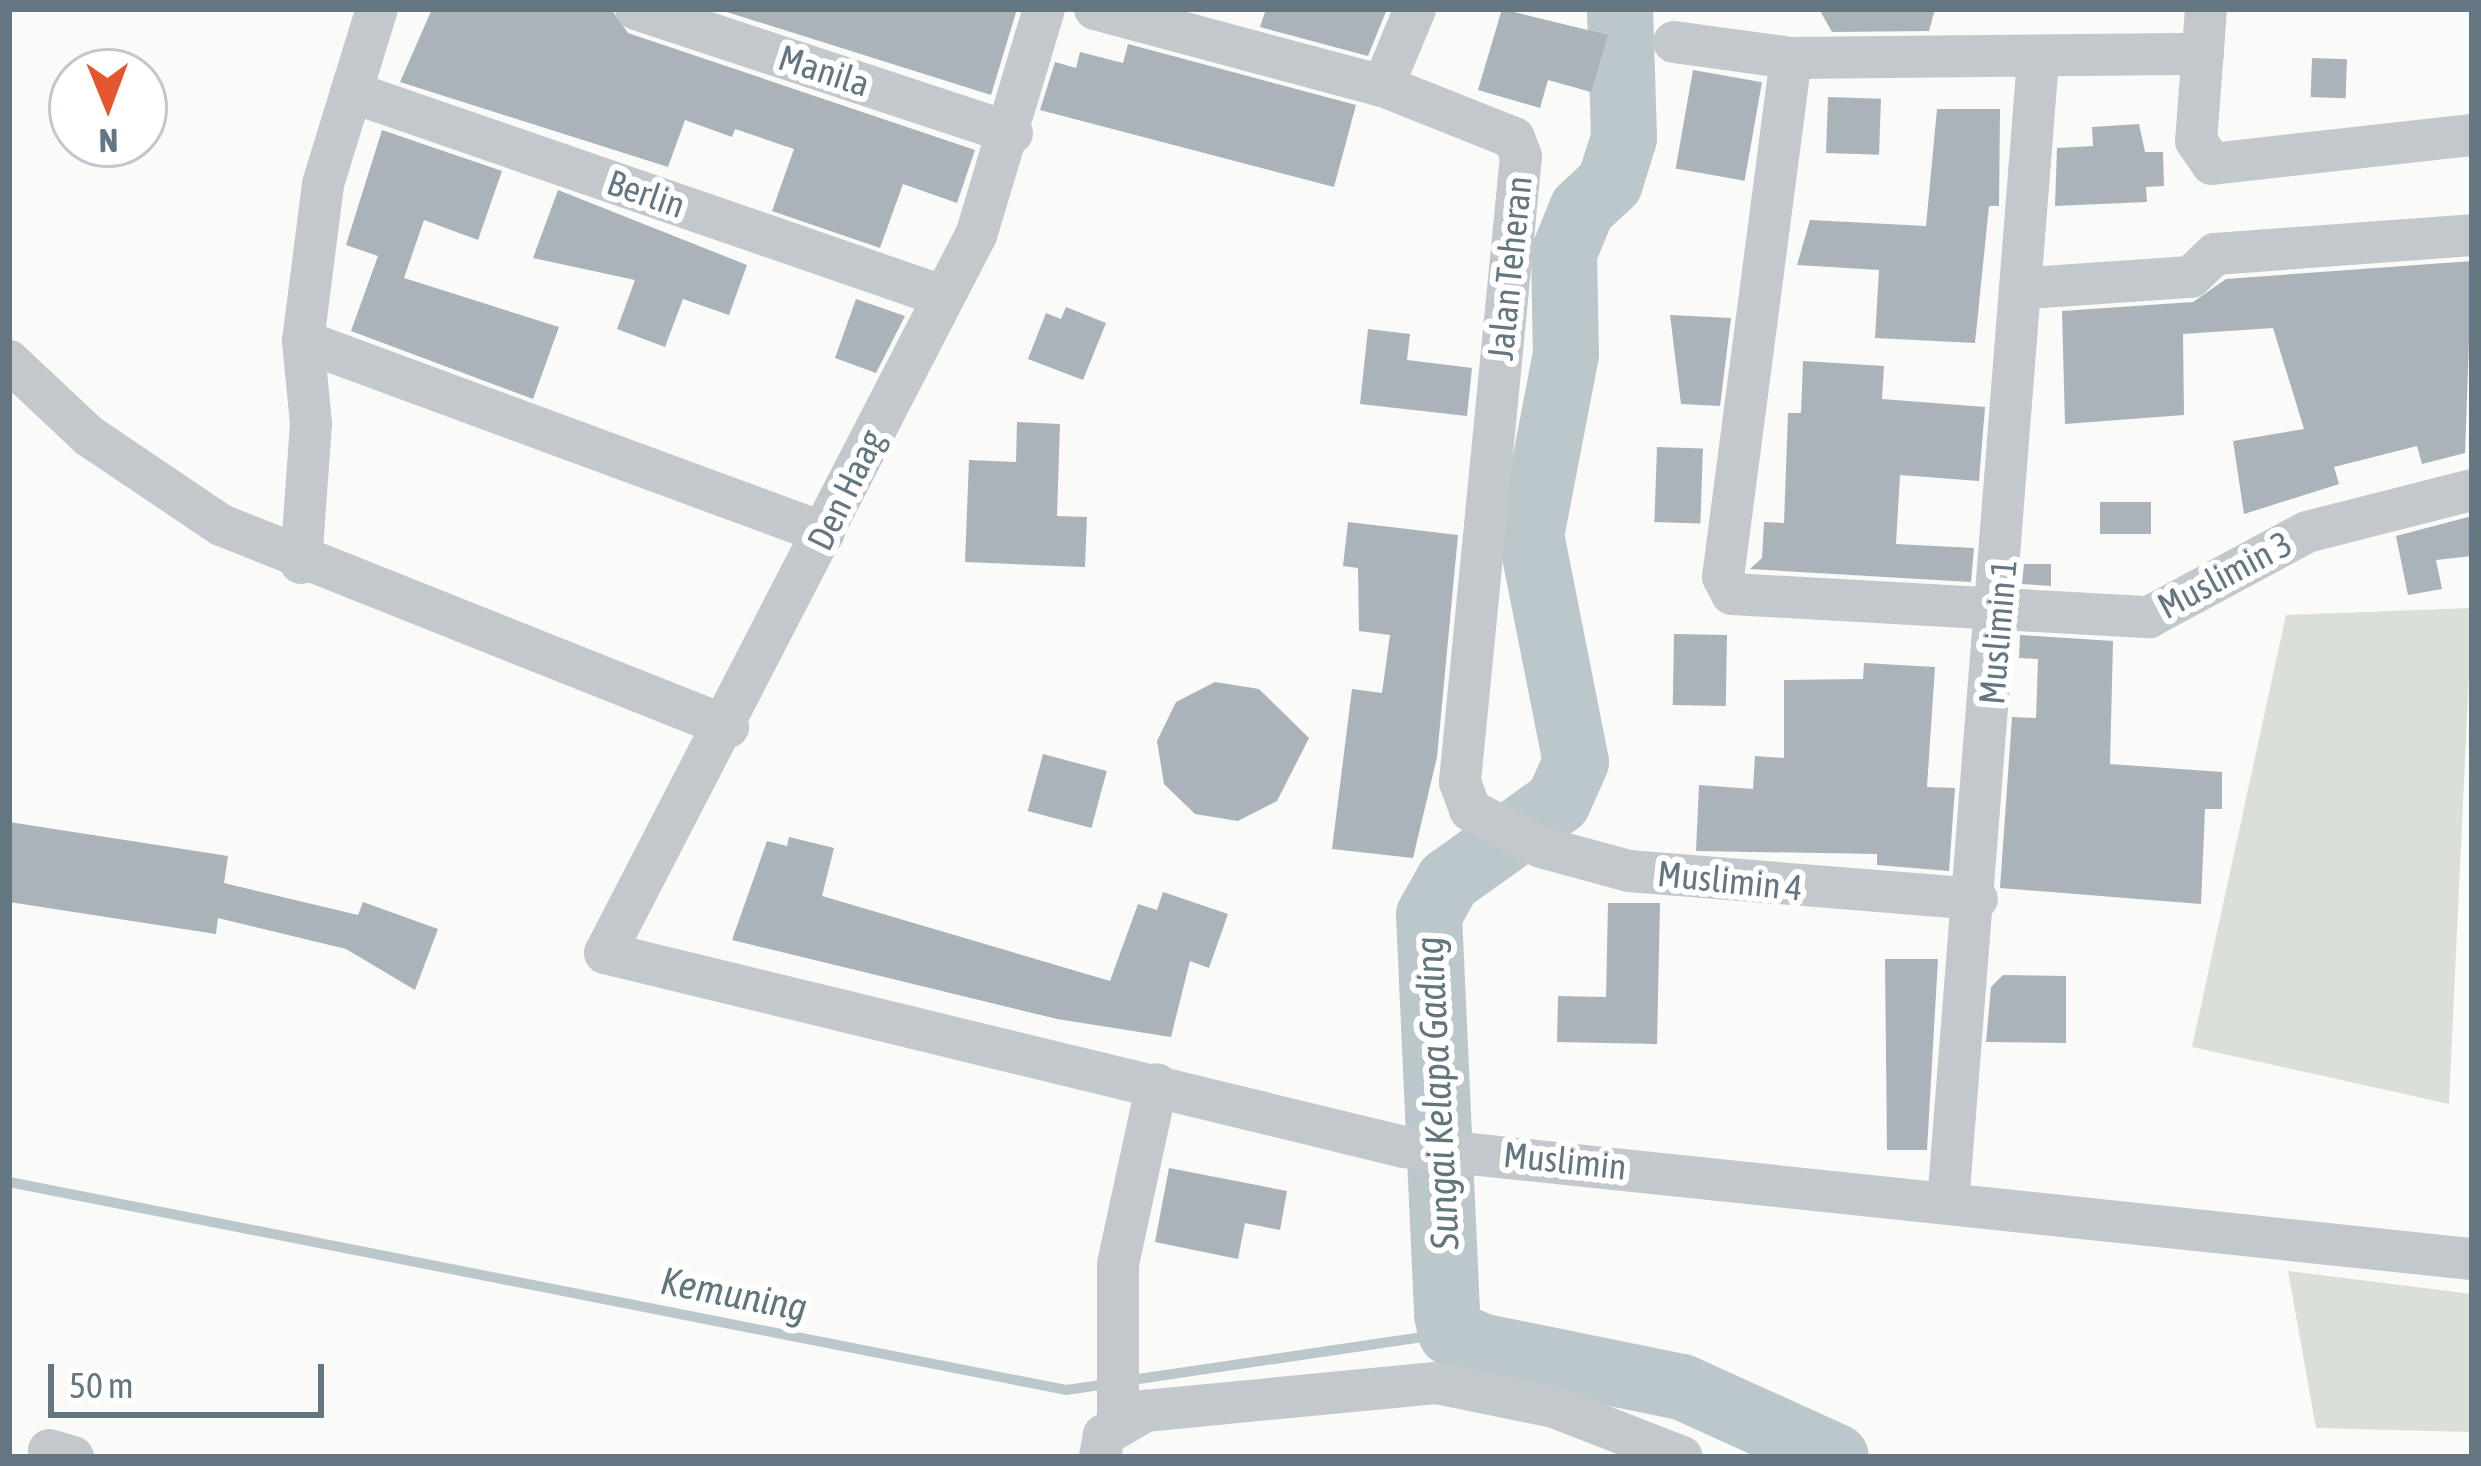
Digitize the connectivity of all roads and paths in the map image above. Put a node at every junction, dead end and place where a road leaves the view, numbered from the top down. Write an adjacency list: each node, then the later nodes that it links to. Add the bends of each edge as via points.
1 (376, 9): 13 (street)
2 (636, 9): 14 (street, Manila)
3 (1044, 9): 14 (street, Den Haag)
4 (1095, 9): 7 (street, Jalan Teheran)
5 (1415, 9): 12 (street)
6 (2206, 9): 9 (street)
7 (1219, 22): 12 (street, Jalan Teheran)
8 (1673, 42): 10 (street)
9 (2203, 54): 11 (street); 15 (street, via 2195,141 2212,164)
10 (1791, 58): 11 (street); 24 (street, Muslimin 3, via 1726,586 1742,598)
11 (2038, 60): 17 (street, Muslimin 1)
12 (1383, 86): 26 (street, Jalan Teheran, via 1498,127 1521,156 1460,782)
13 (351, 92): 18 (street, Berlin); 19 (street, via 323,184)
14 (1012, 133): 18 (street, Den Haag)
15 (2472, 135)
16 (2472, 235): 17 (street, via 2215,254 2191,278)
17 (2027, 288): 24 (street, Muslimin 1)
18 (942, 296): 22 (street, Den Haag)
19 (303, 341): 22 (street); 23 (street)
20 (9, 361): 23 (street, via 162,488)
21 (2472, 490): 24 (street, Muslimin 3, via 2307,532 2167,614)
22 (824, 533): 25 (street, Den Haag)
23 (301, 562): 25 (street)
24 (2000, 611): 27 (street, Muslimin 1)
25 (728, 727): 28 (street, Den Haag)
26 (1490, 826): 27 (street, Muslimin 4, via 1541,848 1714,884)
27 (1978, 899): 30 (street, Muslimin 1)
28 (605, 953): 29 (street, Muslimin)
29 (1157, 1084): 30 (street, Muslimin, via 1404,1147); 32 (street, via 1128,1178)
30 (1948, 1203): 31 (street, Muslimin)
31 (2472, 1259)
32 (1113, 1426): 33 (street, via 1312,1388 1436,1383 1554,1407)
33 (1682, 1457)

